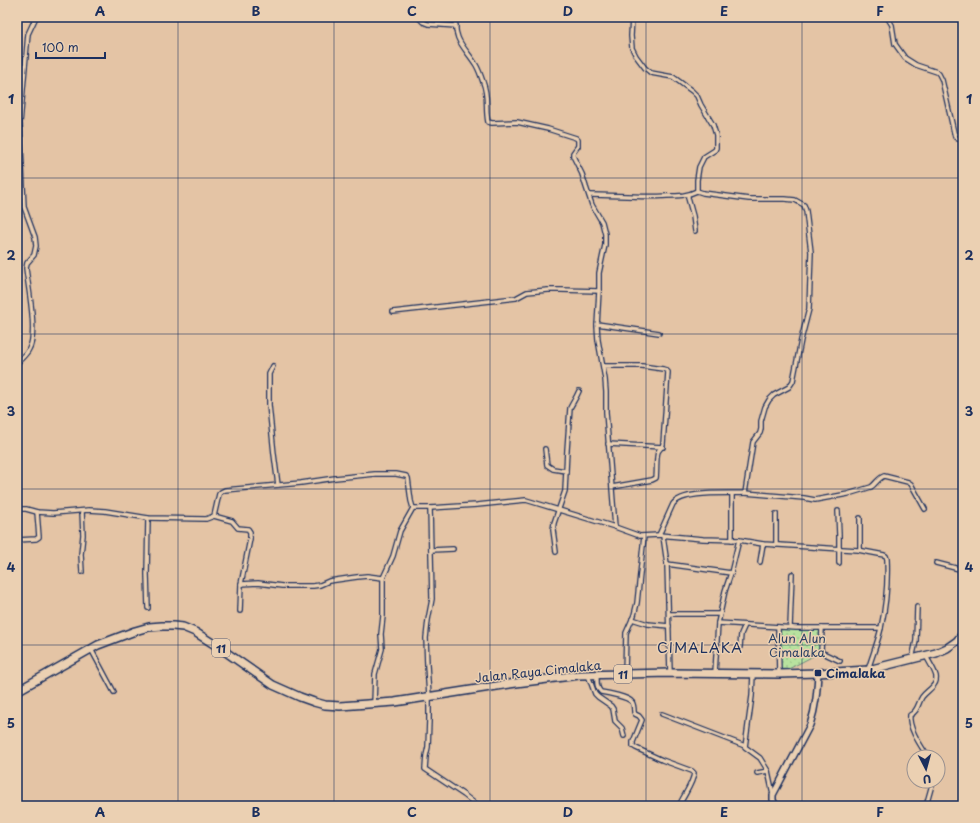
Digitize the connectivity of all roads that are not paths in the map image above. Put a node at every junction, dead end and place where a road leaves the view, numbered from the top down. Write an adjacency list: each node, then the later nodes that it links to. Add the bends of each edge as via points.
1 (36, 17): 10 (street, via 28,34)
2 (418, 17): 8 (street, via 428,24)
3 (456, 17): 8 (street)
4 (498, 17): 5 (street)
5 (506, 17)
6 (632, 17): 12 (street, via 632,48 636,56 651,73 673,77 692,90 713,125 716,148 704,157 699,167)
7 (887, 17): 11 (street, via 892,25 895,44 905,58 941,76 955,137)
8 (456, 26): 13 (street, via 458,40 483,80 487,96 488,122 517,122 577,139 579,142 573,156)
9 (17, 97): 10 (street)
10 (22, 98): 20 (street, via 20,123 24,207 36,246 26,268 33,334 30,349)
11 (963, 138)
12 (697, 191): 14 (street); 30 (street, via 749,199 795,200 804,205 808,219 811,252 808,314 796,371 789,387 774,395 765,407 761,421 762,429 753,442)
13 (589, 195): 14 (street); 16 (street, via 605,234)
14 (688, 195): 15 (street)
15 (695, 231)
16 (599, 291): 17 (street, via 527,292 516,298); 18 (street)
17 (393, 312)
18 (597, 324): 19 (street); 22 (street)
19 (659, 333)
20 (17, 363)
21 (273, 366): 28 (street, via 269,374 269,410)
22 (604, 366): 24 (street); 25 (street, via 642,366 668,371)
23 (579, 391): 27 (street, via 570,408)
24 (608, 444): 25 (street); 29 (street)
25 (663, 447): 29 (street, via 657,454 655,479)
26 (545, 450): 27 (street, via 547,465 553,469)
27 (566, 471): 35 (street, via 565,491)
28 (278, 485): 32 (street, via 374,474 405,475 408,478); 41 (street, via 225,490 219,494)
29 (612, 487): 44 (street)
30 (746, 493): 31 (street); 36 (street, via 818,500 871,487 884,476 911,484)
31 (732, 494): 45 (street, via 702,494 676,500); 49 (street)
32 (413, 508): 33 (street); 66 (street, via 400,532 393,556)
33 (430, 508): 35 (street, via 526,500); 55 (street)
34 (17, 509): 38 (street)
35 (558, 509): 44 (street); 57 (street, via 553,530)
36 (925, 509)
37 (82, 511): 38 (street); 42 (street, via 106,511); 63 (street)
38 (37, 512): 48 (street, via 39,537)
39 (838, 512): 54 (street)
40 (776, 514): 52 (street)
41 (214, 516): 42 (street, via 206,519); 67 (street, via 232,521 238,528 249,530 250,539)
42 (148, 518): 69 (street)
43 (860, 518): 56 (street)
44 (615, 527): 46 (street)
45 (659, 535): 46 (street); 47 (street)
46 (644, 536): 73 (street, via 638,598)
47 (663, 536): 49 (street); 61 (street)
48 (17, 540)
49 (732, 540): 50 (street)
50 (738, 540): 51 (street); 64 (street)
51 (763, 544): 52 (street); 58 (street)
52 (776, 545): 54 (street)
53 (453, 549): 55 (street)
54 (838, 549): 56 (street); 59 (street)
55 (431, 550): 98 (street, via 432,599 426,638)
56 (860, 550): 80 (street, via 884,555 887,559 886,596)
57 (556, 552)
58 (760, 562)
59 (838, 563)
60 (936, 563): 62 (street)
61 (667, 564): 64 (street); 71 (street)
62 (963, 570)
63 (82, 572)
64 (731, 573): 72 (street)
65 (792, 574): 78 (street)
66 (382, 578): 67 (street, via 357,577 313,586); 99 (street, via 382,649 375,674)
67 (241, 584): 70 (street)
68 (917, 607): 85 (street, via 916,641)
69 (148, 608)
70 (240, 610)
71 (669, 614): 72 (street); 76 (street)
72 (720, 614): 74 (street)
73 (632, 619): 76 (street, via 648,624); 91 (street, via 626,633)
74 (718, 623): 75 (street); 92 (street)
75 (744, 625): 77 (street); 82 (street)
76 (670, 626): 88 (street)
77 (778, 627): 78 (street); 94 (street)
78 (790, 627): 79 (street)
79 (822, 628): 80 (street); 86 (street, via 821,652)
80 (881, 628): 87 (street)
81 (963, 634): 84 (highway, 11, via 957,642 947,648)
82 (740, 647)
83 (91, 649): 96 (highway, 11); 97 (street); 99 (highway, 11, via 149,627 183,627 208,640 273,684 300,697 326,705)
84 (926, 656): 85 (highway, 11); 103 (street, via 936,680 934,686 923,696 915,713 910,715 914,733)
85 (912, 659): 87 (highway, 11)
86 (840, 661)
87 (868, 670): 89 (highway, 11)
88 (670, 673): 91 (highway, Jalan Raya Cimalaka / 11); 92 (highway, Jalan Raya Cimalaka / 11)
89 (818, 673): 94 (highway, Jalan Raya Cimalaka / 11); 107 (street, via 813,717)
90 (597, 674): 91 (highway, Jalan Raya Cimalaka / 11); 95 (highway, Jalan Raya Cimalaka / 11); 111 (street, via 597,688 601,692 631,701 634,712 642,720 633,746 694,773)
91 (625, 674)
92 (715, 674): 93 (highway, Jalan Raya Cimalaka / 11)
93 (753, 674): 94 (highway, Jalan Raya Cimalaka / 11); 102 (street)
94 (780, 674)
95 (588, 675): 98 (highway, Jalan Raya Cimalaka / 11, via 541,679); 101 (street, via 595,694 613,709 615,721 622,728)
96 (17, 691)
97 (114, 692)
98 (429, 696): 99 (highway, 11); 108 (street, via 430,720 425,769)
99 (374, 704)
100 (662, 714): 102 (street)
101 (624, 736)
102 (745, 745): 104 (street, via 760,758)
103 (923, 749)
104 (768, 771): 105 (street); 107 (street)
105 (757, 773)
106 (931, 789): 113 (street)
107 (775, 793): 112 (street, via 773,800)
108 (478, 806)
109 (528, 806): 110 (street)
110 (536, 806)
111 (678, 806)
112 (776, 806)
113 (926, 806)

